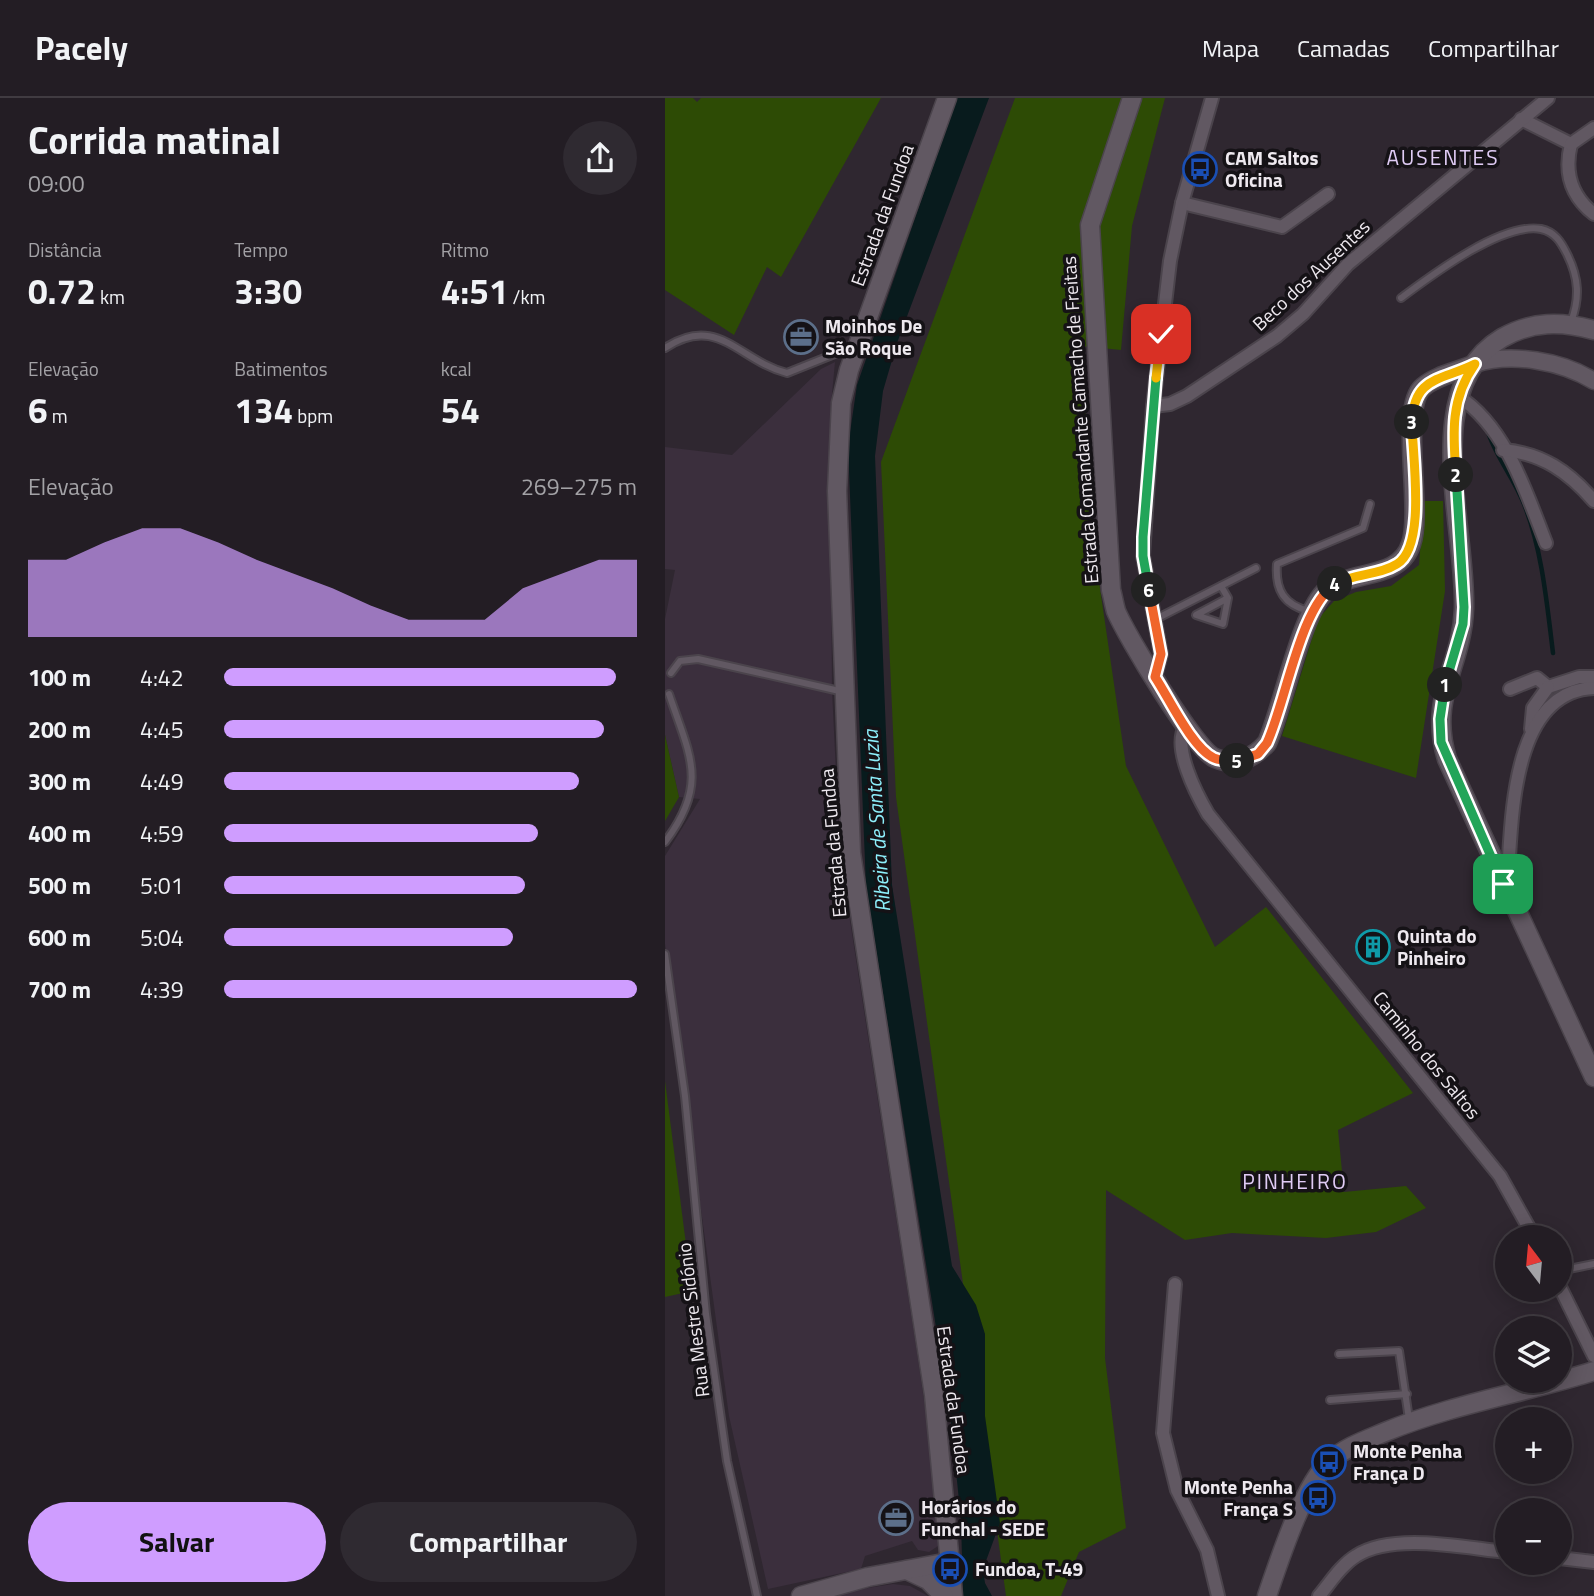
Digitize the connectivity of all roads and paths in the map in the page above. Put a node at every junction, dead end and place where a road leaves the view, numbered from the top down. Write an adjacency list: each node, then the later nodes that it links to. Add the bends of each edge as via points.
1 (947, 98): 14 (main road, Estrada da Fundoa)
2 (1132, 98): 30 (main road, Estrada Comandante Camacho de Freitas, via 1090,225 1091,279 1111,590 1116,611)
3 (1212, 98): 9 (street)
4 (1548, 98): 5 (street, Beco dos Ausentes)
5 (1521, 119): 7 (street); 19 (street, Beco dos Ausentes, via 1348,264 1277,336 1187,396)
6 (1594, 128): 7 (street)
7 (1571, 144): 10 (street, via 1569,181)
8 (1328, 194): 9 (street, via 1282,227)
9 (1182, 203): 19 (street, via 1170,261)
10 (1594, 214)
11 (1401, 298): 12 (lane, via 1458,256 1528,229 1541,229 1558,238 1571,261 1579,299)
12 (1570, 324): 13 (main road); 16 (main road, via 1536,324 1515,331)
13 (1594, 330)
14 (858, 346): 15 (lane, via 787,373 712,335 691,335); 35 (main road, Estrada da Fundoa, via 841,403 838,441)
15 (665, 348)
16 (1475, 364): 17 (street, via 1496,357 1526,361 1573,370); 18 (main road); 27 (main road, Estrada Comandante Camacho de Freitas, via 1438,378 1416,397 1412,424 1414,536 1406,556 1382,571 1339,582 1326,590)
17 (1594, 381)
18 (1458, 396): 20 (street, via 1488,421); 40 (main road, via 1453,423 1464,607 1441,700 1441,742)
19 (1153, 407): 28 (street, via 1143,556)
20 (1503, 450): 21 (street, via 1539,457 1562,470); 23 (street)
21 (1594, 501)
22 (1370, 504): 27 (lane, via 1363,528 1277,564 1277,587 1284,599)
23 (1546, 543)
24 (1256, 568): 25 (lane)
25 (1221, 586): 26 (lane); 28 (lane)
26 (1228, 598): 26 (lane, via 1223,624 1196,615 1206,609)
27 (1311, 612): 37 (main road, Estrada Comandante Camacho de Freitas, via 1276,725 1258,754 1239,761 1214,758)
28 (1154, 620): 30 (street, via 1161,654)
29 (671, 673): 35 (lane, via 680,661 698,659)
30 (1155, 677): 37 (main road, Estrada Comandante Camacho de Freitas)
31 (1594, 677): 32 (street)
32 (1548, 687): 34 (street, via 1537,678); 38 (street, via 1533,708)
33 (1594, 688): 38 (street, via 1566,696 1546,709)
34 (1510, 689)
35 (844, 692): 56 (main road, Estrada da Fundoa, via 858,906 934,1395)
36 (669, 694): 39 (lane, via 694,774 691,797)
37 (1186, 726): 43 (street, Caminho dos Saltos, via 1181,737 1189,777 1208,814 1500,1176)
38 (1531, 729): 40 (street)
39 (665, 842)
40 (1503, 884): 42 (main road)
41 (665, 954): 59 (lane, Rua Mestre Sidónio, via 727,1461)
42 (1594, 1077)
43 (1527, 1225)
44 (1594, 1264): 45 (lane)
45 (1572, 1268)
46 (1175, 1283): 63 (street, via 1163,1433 1177,1490 1207,1550)
47 (1567, 1302): 49 (street)
48 (1339, 1354): 51 (lane, via 1399,1351)
49 (1594, 1356)
50 (1594, 1371): 53 (main road)
51 (1407, 1394): 52 (lane); 53 (lane)
52 (1330, 1400)
53 (1410, 1421): 64 (main road, via 1355,1444 1329,1462 1313,1483)
54 (1495, 1551): 65 (street, via 1401,1543 1368,1550 1355,1556)
55 (1572, 1559): 57 (street)
56 (949, 1562): 58 (main road); 62 (main road, Estrada da Fundoa)
57 (1594, 1562)
58 (907, 1570): 60 (main road); 61 (main road, via 928,1580)
59 (757, 1596)
60 (801, 1596)
61 (944, 1596)
62 (953, 1596)
63 (1218, 1596)
64 (1266, 1596)
65 (1319, 1596)

